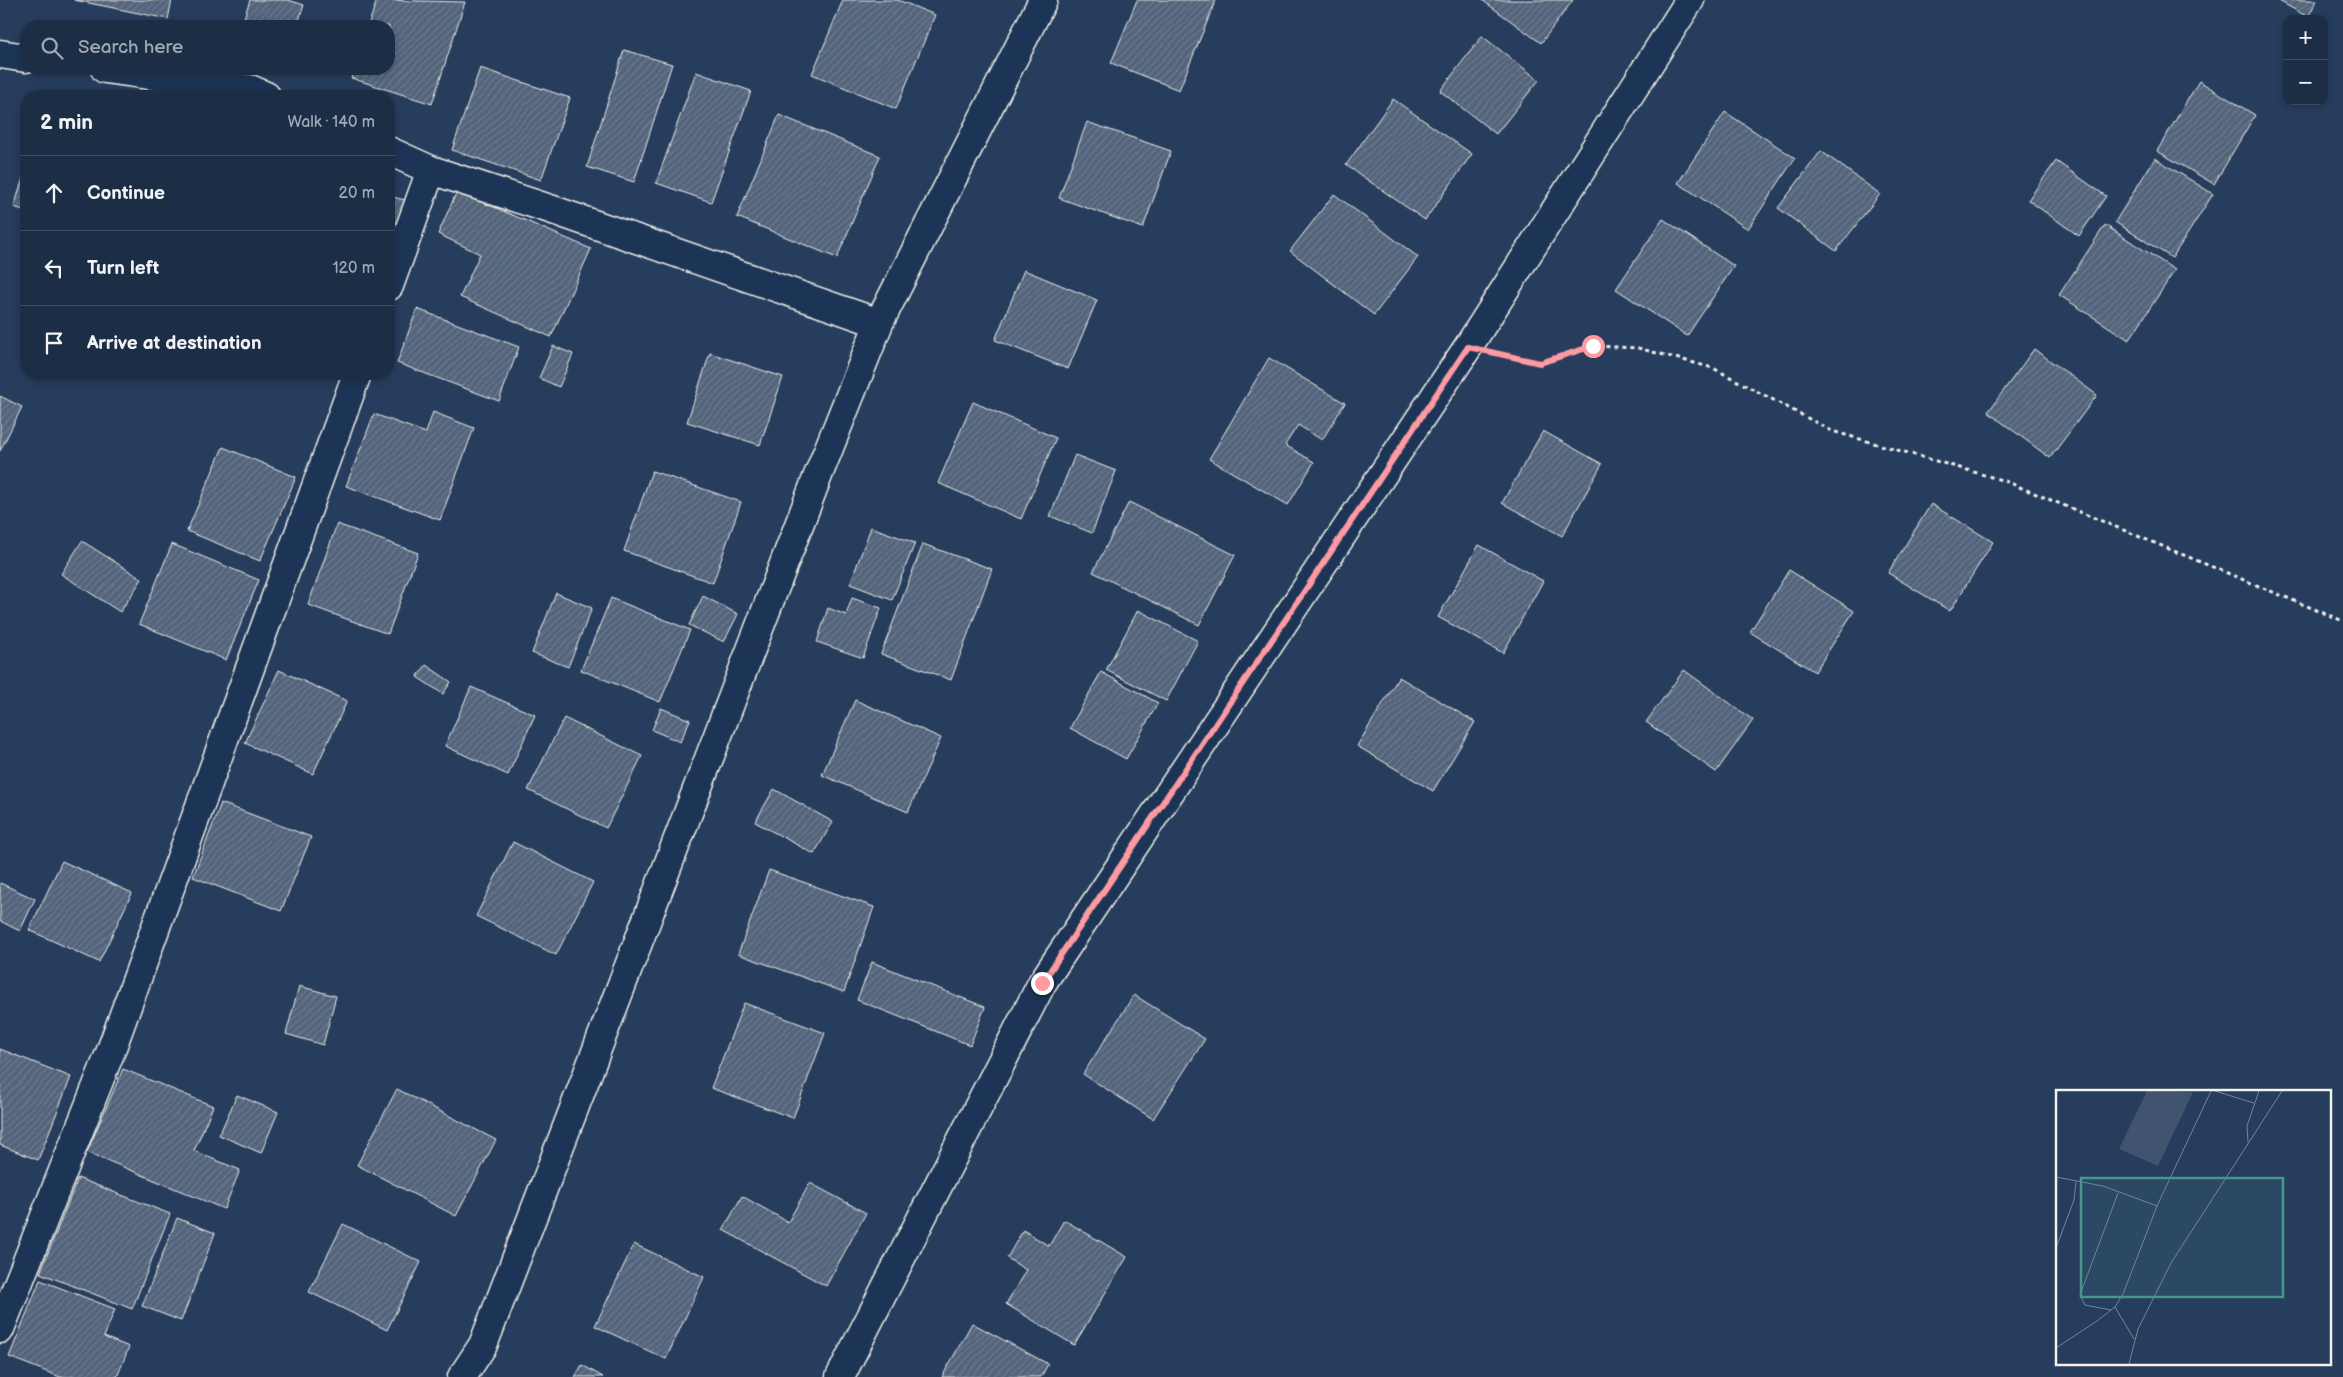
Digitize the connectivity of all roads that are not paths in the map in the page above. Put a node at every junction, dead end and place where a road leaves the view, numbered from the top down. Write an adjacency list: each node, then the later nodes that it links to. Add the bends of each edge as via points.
1 (1043, 0): 10 (street)
2 (1690, 0): 14 (street, via 1468,347 1042,983)
3 (0, 54): 4 (street)
4 (20, 57)
5 (148, 75): 6 (street)
6 (252, 90)
7 (395, 155): 8 (street)
8 (431, 170): 9 (street); 10 (street)
9 (395, 269)
10 (879, 323): 13 (street, via 816,478 486,1335)
11 (355, 380): 12 (street, via 110,1053)
12 (0, 1330)
13 (462, 1377)
14 (840, 1377)

